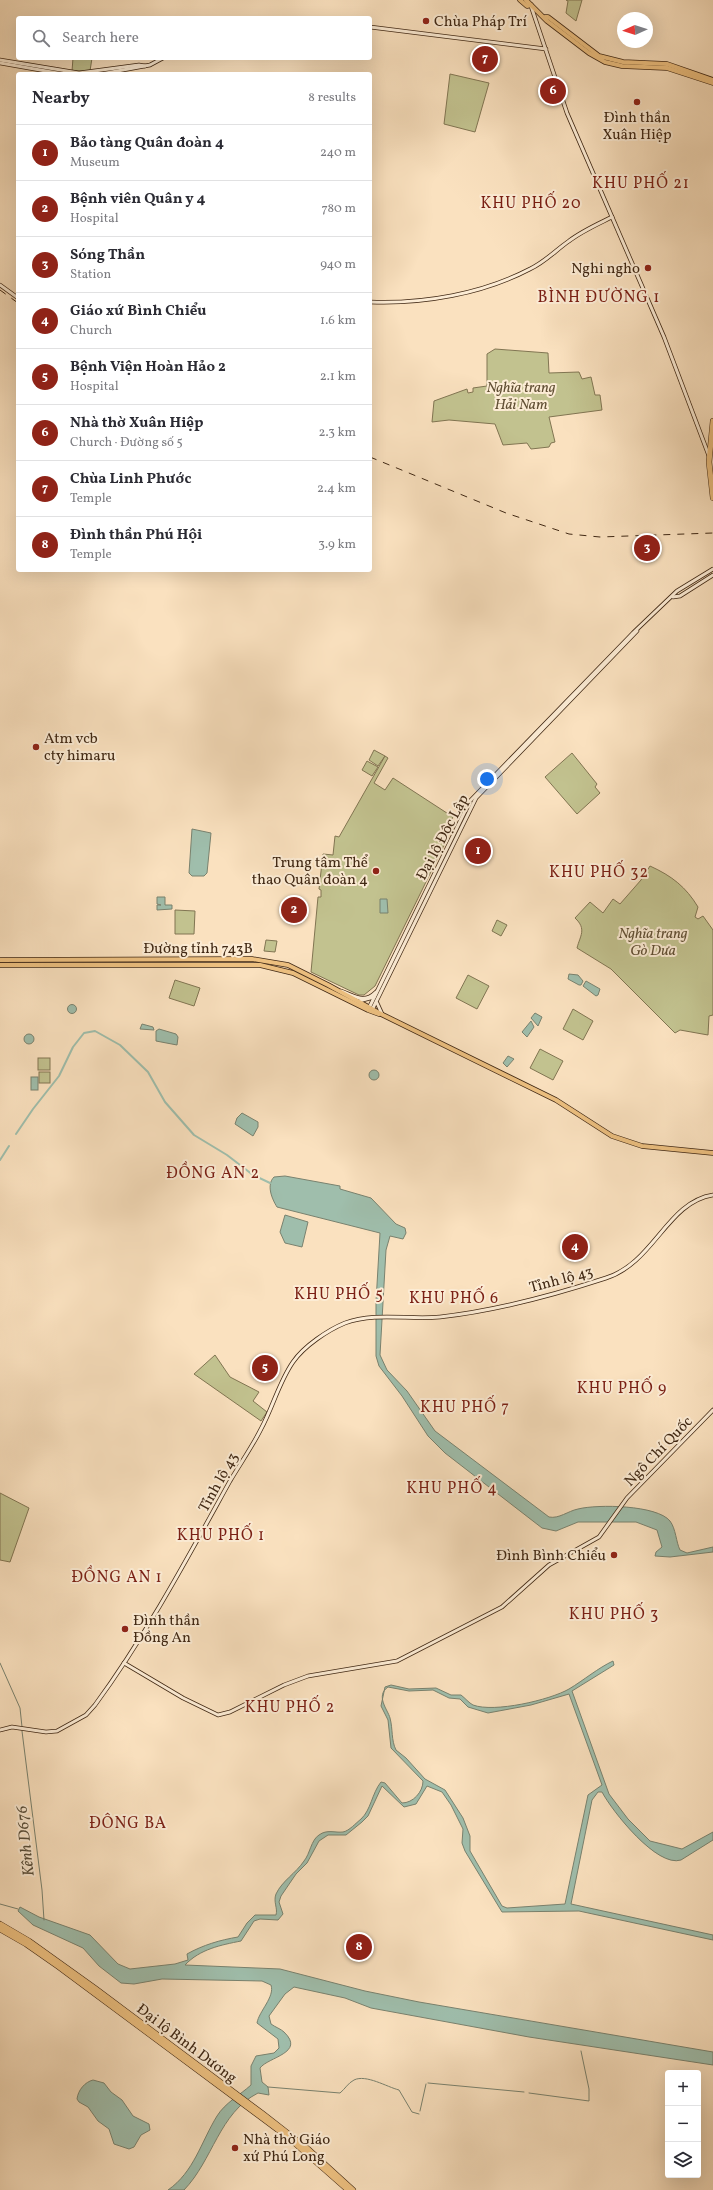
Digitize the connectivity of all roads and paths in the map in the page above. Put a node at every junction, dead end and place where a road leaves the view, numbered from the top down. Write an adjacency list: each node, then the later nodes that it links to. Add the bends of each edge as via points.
1 (520, 0): 3 (main road, via 527,6)
2 (526, 0): 3 (main road)
3 (531, 5): 4 (main road); 5 (main road)
4 (545, 17): 5 (main road); 17 (main road, via 600,56 622,62 667,64); 18 (main road, via 582,48 605,62 622,66 667,68)
5 (538, 22): 7 (main road)
6 (372, 27): 7 (main road)
7 (546, 49): 19 (main road, via 568,115)
8 (0, 60): 12 (main road)
9 (159, 60): 11 (main road)
10 (0, 63): 12 (main road)
11 (145, 66): 15 (main road); 16 (main road)
12 (52, 70): 13 (main road); 14 (main road)
13 (58, 72)
14 (65, 72)
15 (98, 72)
16 (112, 72)
17 (713, 80)
18 (713, 83)
19 (612, 217): 22 (main road, via 569,241 530,269 472,292); 24 (main road, via 664,337)
20 (0, 285): 21 (main road)
21 (16, 297)
22 (372, 302)
23 (713, 421): 25 (highway)
24 (702, 437): 25 (main road); 26 (main road)
25 (712, 439): 26 (highway); 27 (highway)
26 (709, 457): 27 (main road); 29 (highway)
27 (711, 463): 28 (highway)
28 (713, 486)
29 (713, 498)
30 (713, 569): 32 (main road, Đại lộ Độc Lập)
31 (713, 574): 32 (main road, Đại lộ Độc Lập, via 680,596)
32 (673, 597): 33 (main road, Đại lộ Độc Lập)
33 (638, 629): 39 (main road, Đại lộ Độc Lập, via 470,801); 40 (main road, Đại lộ Độc Lập, via 476,798)
34 (0, 960): 35 (main road, Đường tỉnh 743B)
35 (211, 960): 37 (main road); 38 (main road, Đường tỉnh 743B, via 252,959 280,963)
36 (0, 965): 37 (main road, Đường tỉnh 743B)
37 (210, 965): 42 (main road, Đường tỉnh 743B, via 255,964 283,970)
38 (336, 989): 39 (main road, via 363,999); 41 (main road, Đường tỉnh 743B)
39 (378, 989): 40 (main road, Đại lộ Độc Lập)
40 (376, 998): 41 (main road); 42 (main road, Đại lộ Độc Lập); 43 (main road, via 377,1007)
41 (357, 1000): 42 (main road, Đường tỉnh 743B)
42 (370, 1010): 43 (main road, Đường tỉnh 743B)
43 (383, 1015): 44 (main road, Đường tỉnh 743B, via 556,1100 612,1136 649,1147)
44 (713, 1153)
45 (713, 1195): 47 (main road, Tỉnh lộ 43, via 703,1196 682,1210 636,1262 614,1276 481,1310 438,1317 358,1318 313,1343 294,1361 262,1428 163,1602)
46 (713, 1410): 47 (main road, Ngô Chí Quốc, via 620,1508 599,1537 549,1565 502,1607 413,1654 380,1665 308,1676 230,1712 218,1715 183,1698)
47 (124, 1663): 48 (main road, Tỉnh lộ 43, via 86,1715 57,1731 12,1727)
48 (0, 1730)
49 (0, 1924): 51 (highway, Đại lộ Bình Dương, via 29,1941)
50 (0, 1929): 51 (highway, Đại lộ Bình Dương)
51 (95, 1991): 52 (highway, Đại lộ Bình Dương)
52 (250, 2108): 53 (highway, Đại lộ Bình Dương, via 306,2152); 54 (highway, Đại lộ Bình Dương, via 308,2149)
53 (348, 2190)
54 (354, 2190)

